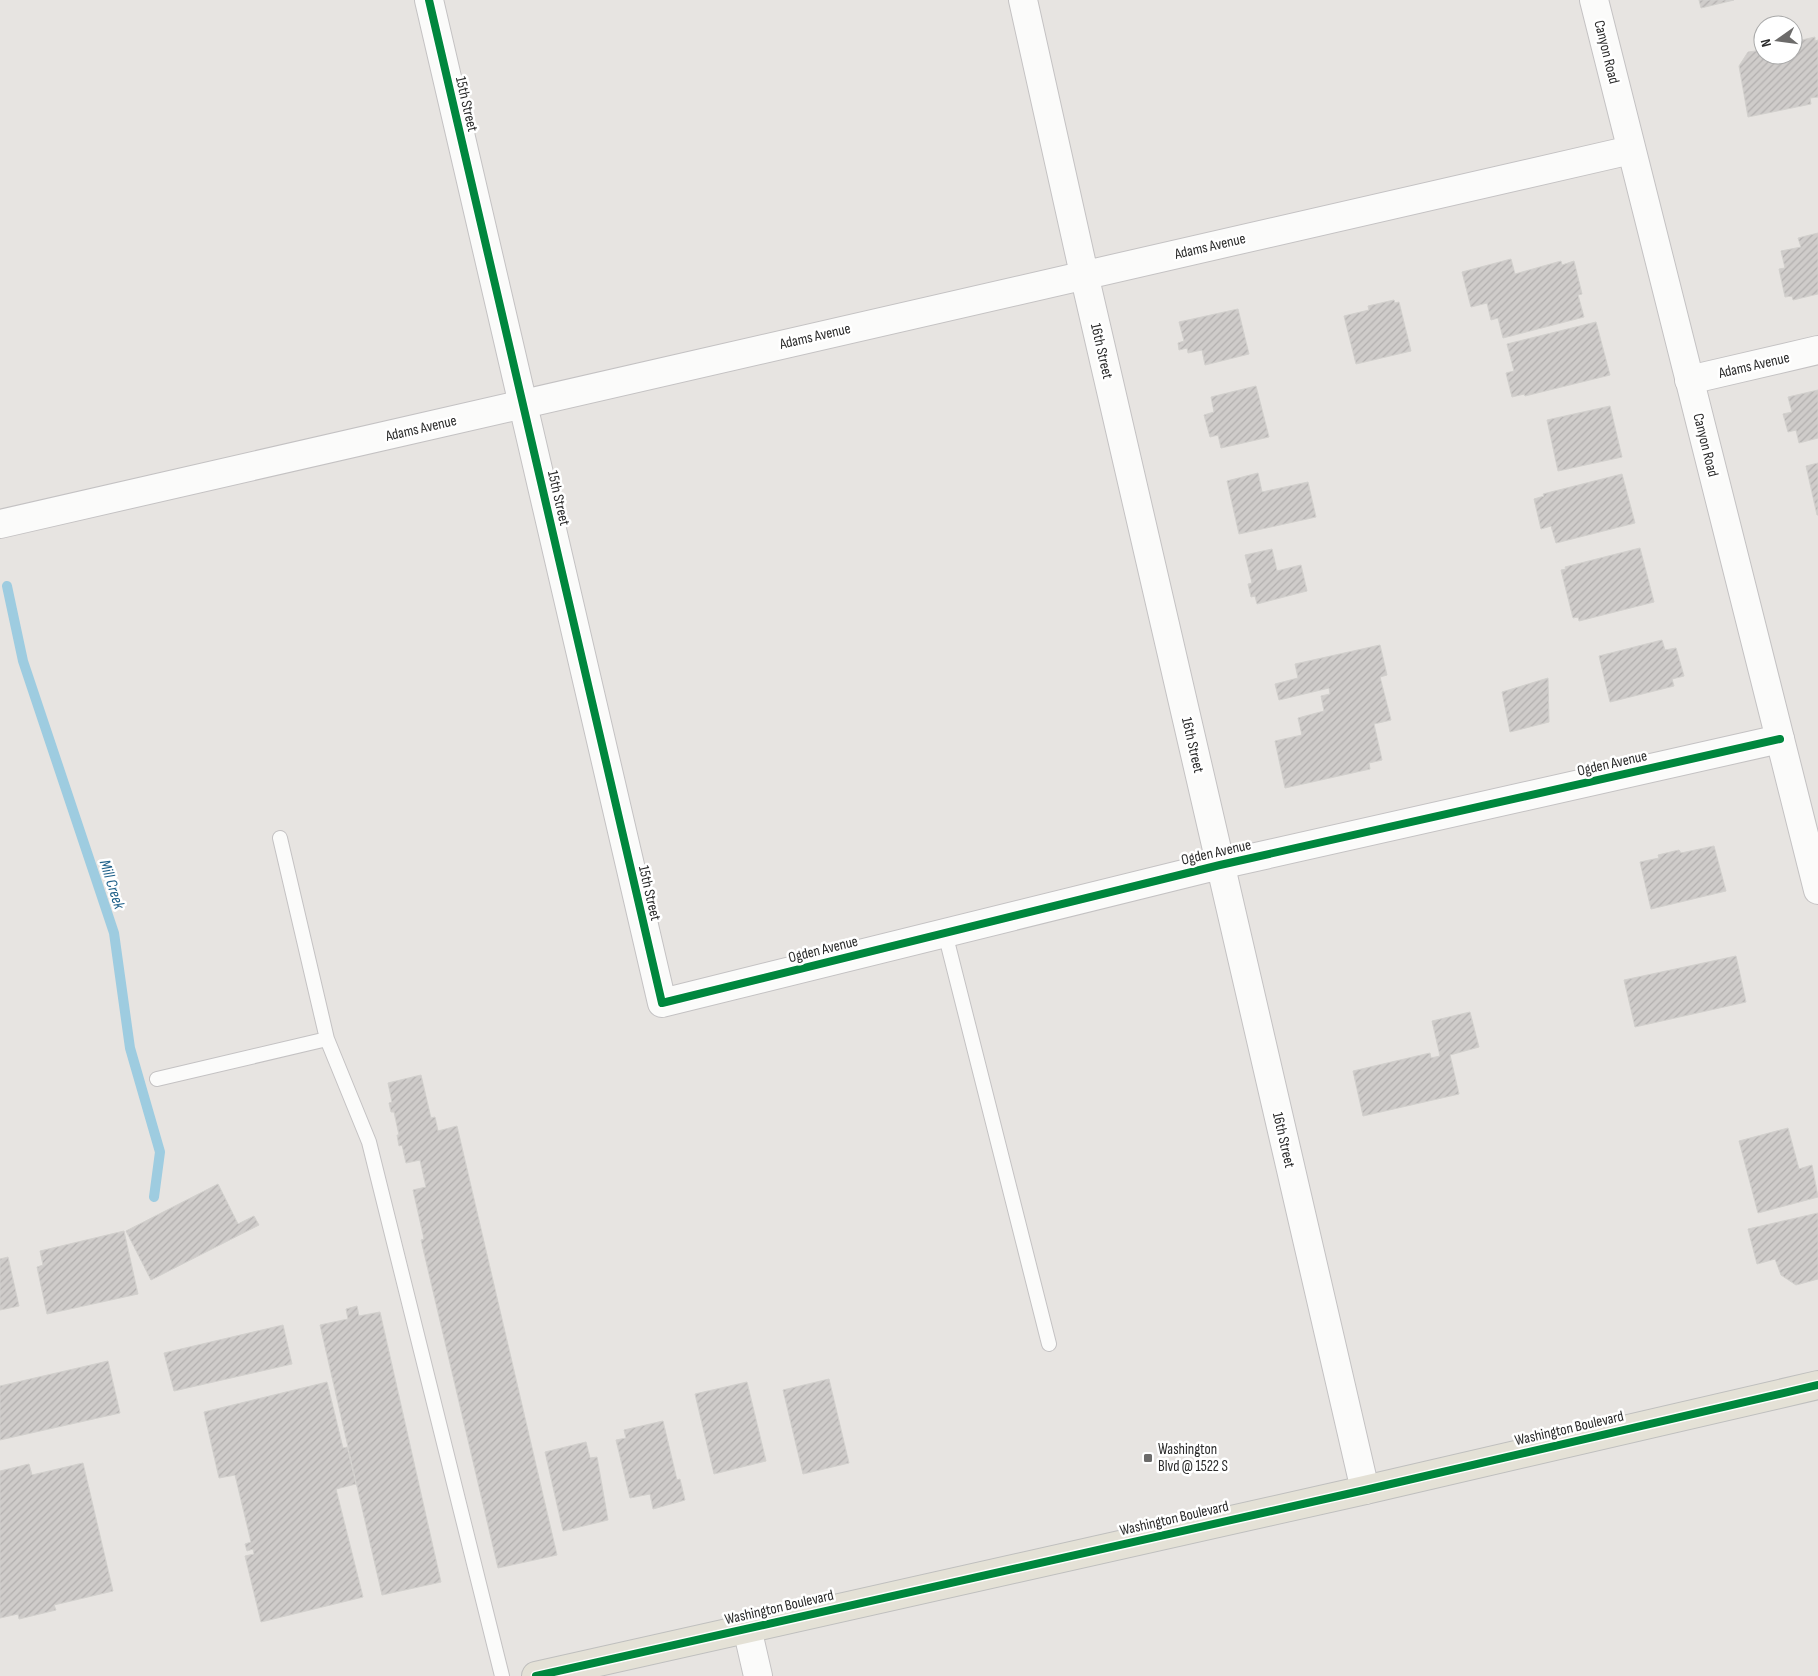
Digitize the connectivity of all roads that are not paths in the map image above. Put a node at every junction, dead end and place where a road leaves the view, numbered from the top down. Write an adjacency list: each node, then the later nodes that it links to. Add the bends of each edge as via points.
1 (429, 0): 8 (street, 15th Street)
2 (1023, 0): 5 (street, 16th Street)
3 (1594, 0): 4 (street, Canyon Road)
4 (1631, 150): 5 (street, Adams Avenue); 7 (street, Canyon Road)
5 (1084, 274): 8 (street, Adams Avenue); 12 (street, 16th Street)
6 (1818, 350): 7 (street, Adams Avenue)
7 (1689, 380): 10 (street, Canyon Road)
8 (523, 404): 9 (street, Adams Avenue); 15 (street, 15th Street)
9 (0, 524)
10 (1780, 739): 12 (street, Ogden Avenue); 13 (street, Canyon Road)
11 (280, 838): 16 (lane)
12 (1220, 864): 14 (street, Ogden Avenue); 20 (street, 16th Street)
13 (1818, 890)
14 (945, 933): 15 (street, Ogden Avenue); 18 (lane)
15 (662, 1003)
16 (327, 1039): 17 (lane); 23 (lane, via 369,1142)
17 (157, 1079)
18 (1049, 1344)
19 (1818, 1385): 20 (main road, Washington Boulevard)
20 (1366, 1490): 21 (main road, Washington Boulevard)
21 (746, 1628): 22 (main road, Washington Boulevard); 25 (street)
22 (564, 1673): 24 (main road, Washington Boulevard)
23 (502, 1676)
24 (536, 1676)
25 (758, 1676)

